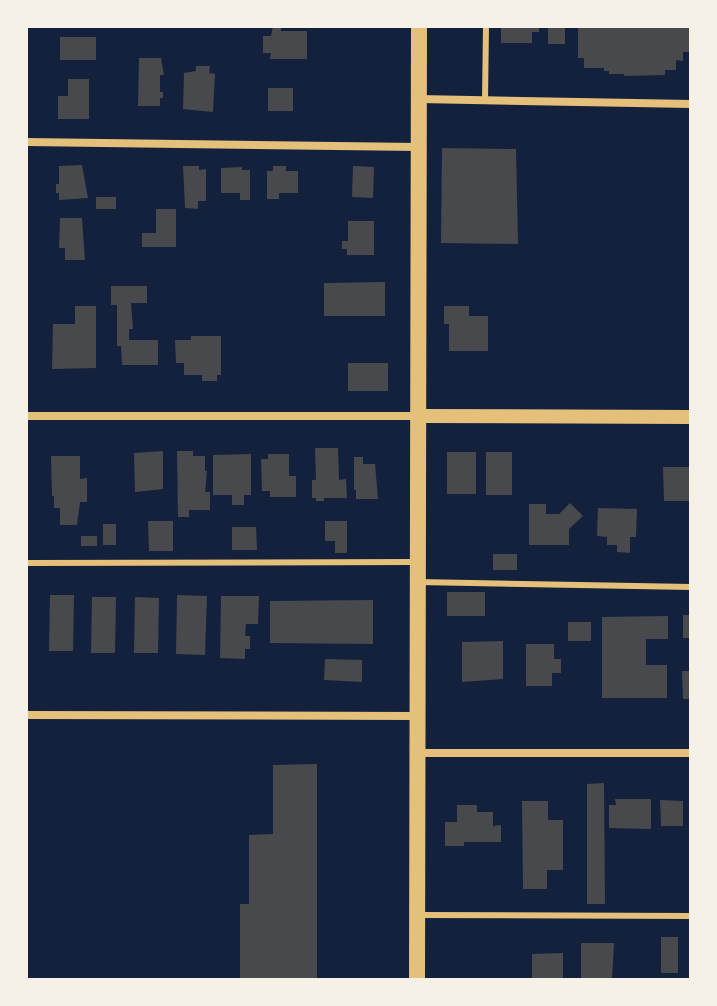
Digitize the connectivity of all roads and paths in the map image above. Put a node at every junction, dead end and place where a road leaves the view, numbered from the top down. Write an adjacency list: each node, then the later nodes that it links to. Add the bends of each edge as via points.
1 (419, 26): 3 (main road)
2 (486, 26): 4 (lane)
3 (419, 99): 4 (street); 7 (main road)
4 (485, 100): 5 (street)
5 (691, 104)
6 (26, 142): 7 (street)
7 (419, 147): 9 (main road)
8 (26, 416): 9 (street)
9 (419, 416): 10 (street); 11 (main road)
10 (691, 417)
11 (418, 562): 12 (lane); 13 (main road)
12 (26, 563)
13 (418, 582): 14 (lane); 16 (main road)
14 (691, 587)
15 (26, 715): 16 (street)
16 (418, 716): 17 (main road)
17 (418, 753): 18 (street); 19 (main road)
18 (691, 753)
19 (417, 915): 20 (lane); 21 (main road)
20 (691, 916)
21 (417, 980)

